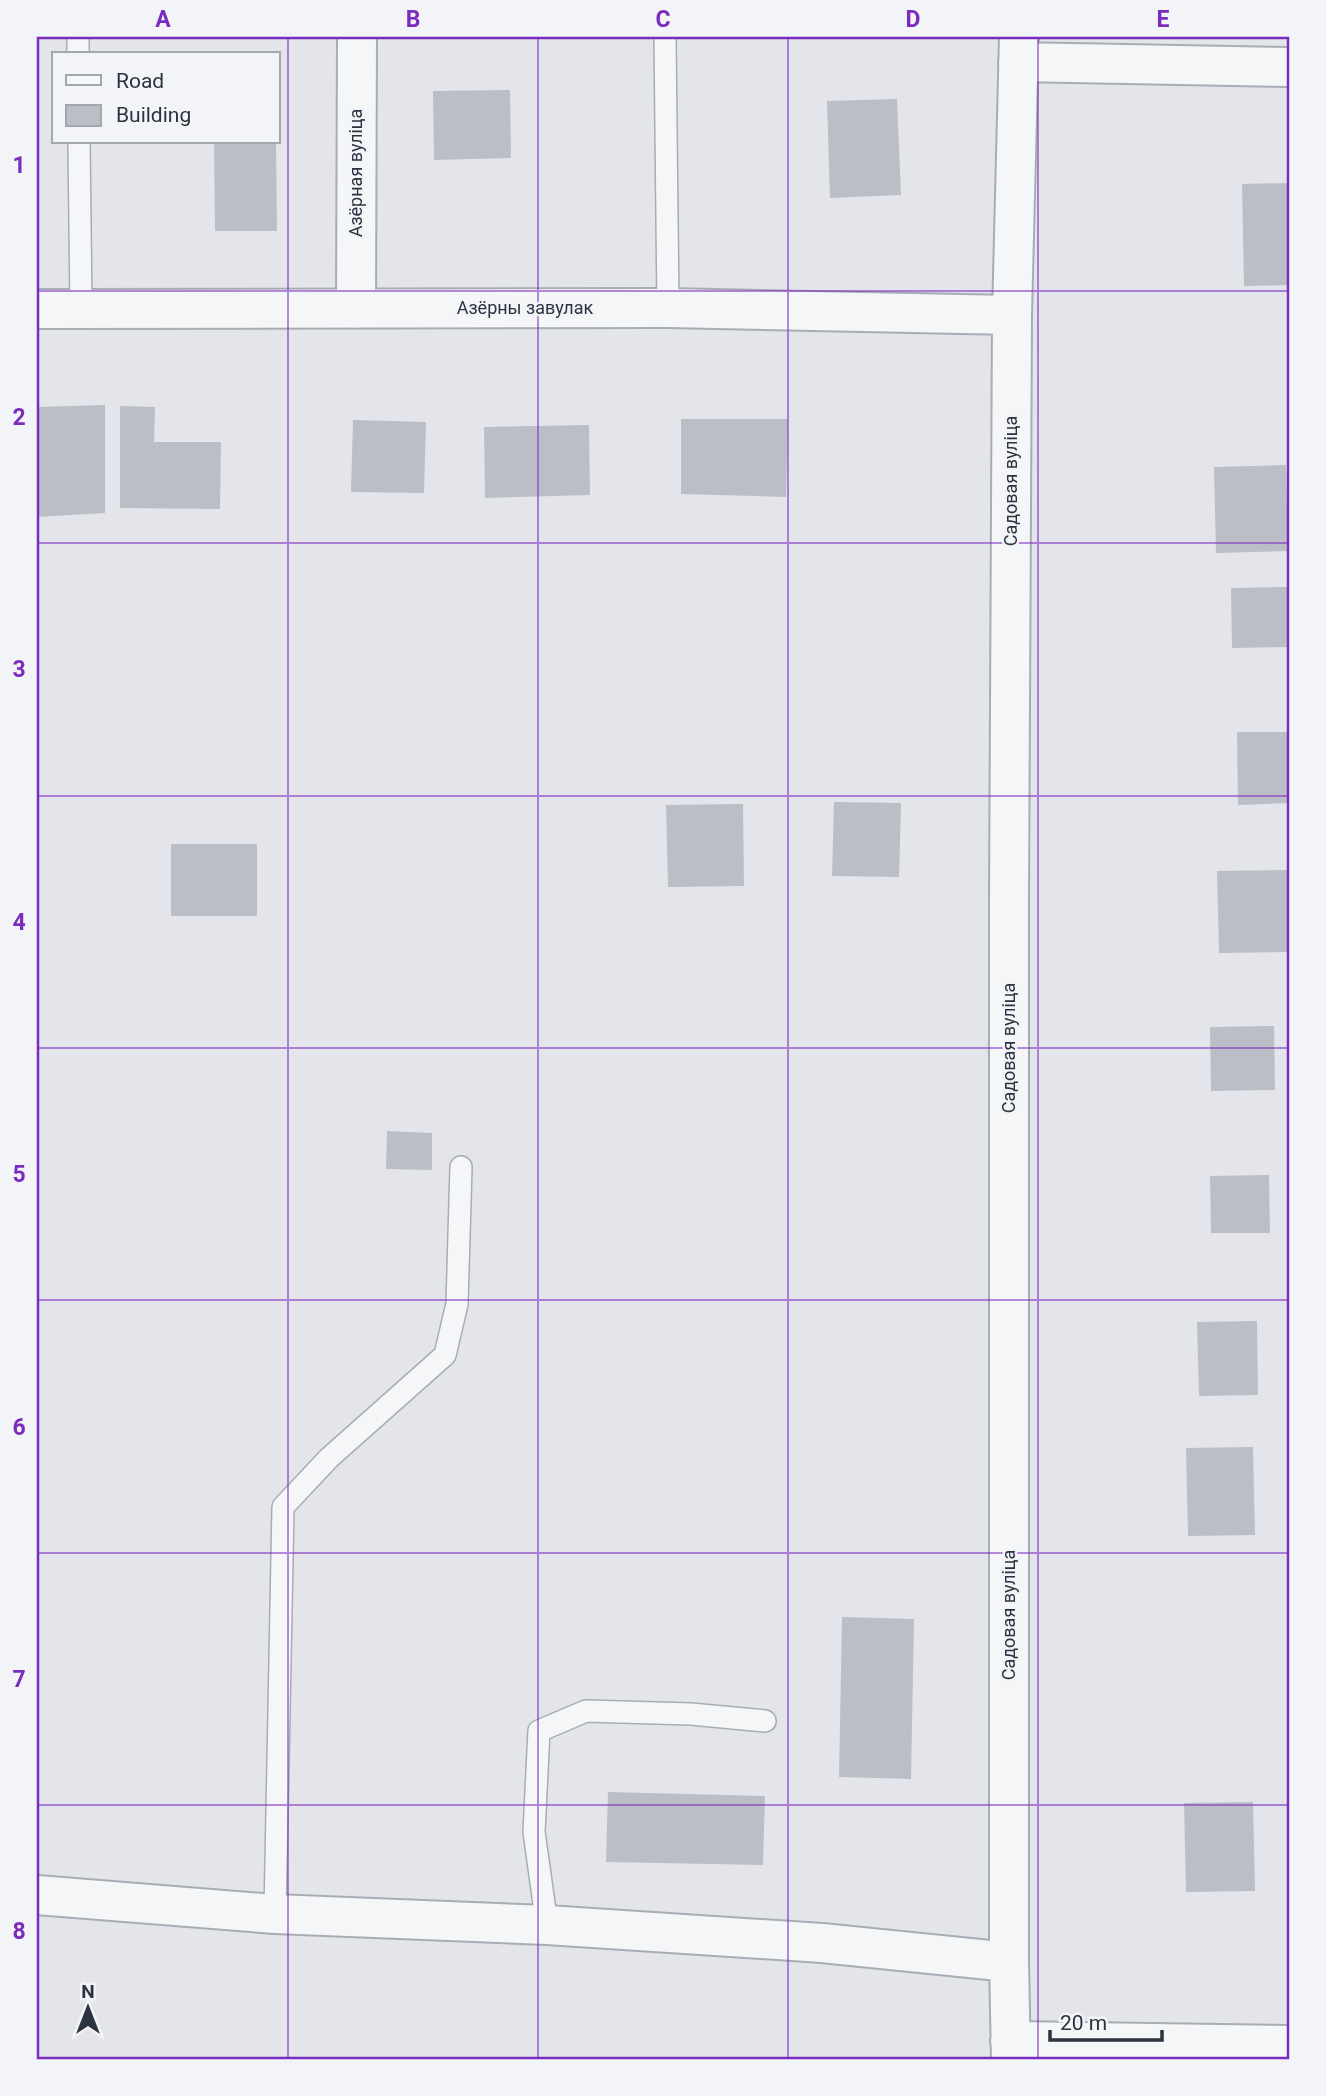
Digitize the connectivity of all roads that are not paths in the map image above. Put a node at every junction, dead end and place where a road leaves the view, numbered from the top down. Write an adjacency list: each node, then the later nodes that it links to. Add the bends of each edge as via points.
1 (357, 37): 9 (street, Азёрная вуліца)
2 (665, 37): 7 (lane)
3 (1018, 50): 4 (street); 10 (street, Садовая вуліца)
4 (1289, 67)
5 (79, 144): 6 (lane)
6 (81, 308): 8 (street, Азёрны завулак); 9 (street, Азёрны завулак)
7 (668, 308): 9 (street, Азёрны завулак); 10 (street, Азёрны завулак)
8 (37, 309)
9 (356, 309)
10 (1012, 315): 16 (street, Садовая вуліца)
11 (461, 1167): 14 (lane, via 457,1304 445,1355 329,1458 283,1507)
12 (765, 1721): 15 (lane, via 586,1711 539,1731 534,1832)
13 (37, 1895): 14 (street)
14 (275, 1914): 15 (street)
15 (547, 1926): 16 (street, via 822,1943)
16 (1009, 1962): 18 (street, Садовая вуліца)
17 (1289, 2045): 18 (street)
18 (1010, 2050)

